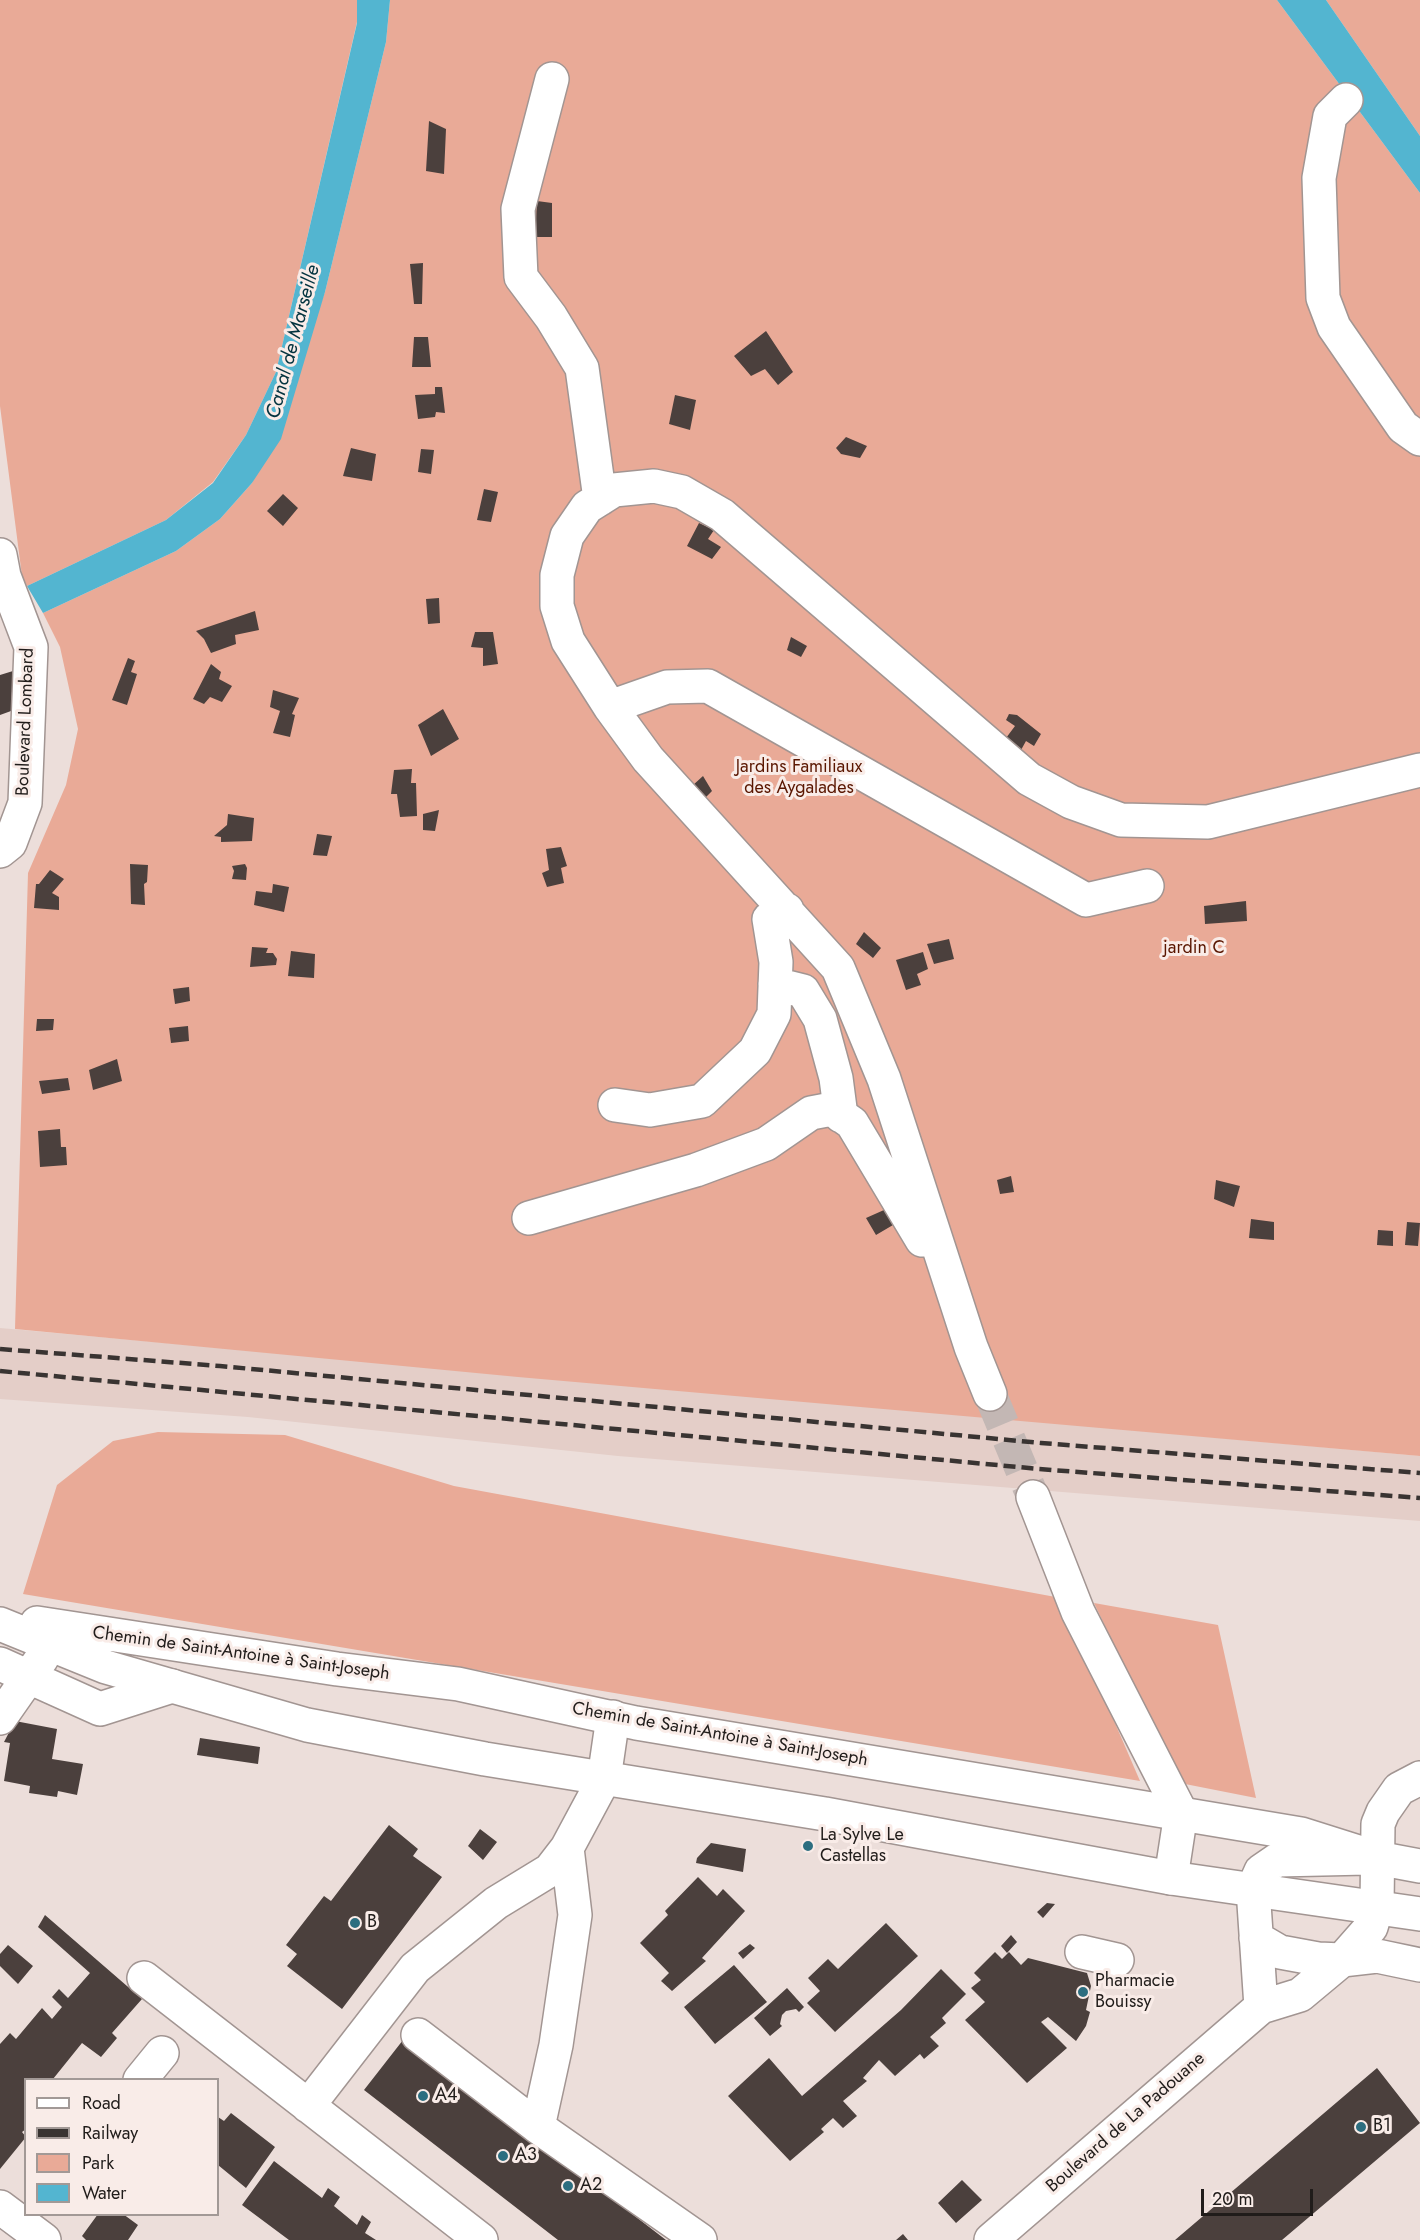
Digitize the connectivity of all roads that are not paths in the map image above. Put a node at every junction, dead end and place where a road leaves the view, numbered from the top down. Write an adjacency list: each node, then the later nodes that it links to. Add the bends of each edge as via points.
1 (552, 80): 4 (main road, via 518,209 521,277 582,368)
2 (1346, 100): 3 (main road, via 1330,116 1319,178 1323,298 1334,327 1403,427)
3 (1420, 439)
4 (600, 499): 6 (main road, via 587,507 567,536 557,575 557,606 568,641); 7 (main road, via 614,490 654,486 682,492 722,515 1029,779 1071,802 1121,820 1208,822)
5 (2, 565): 8 (main road, Boulevard Lombard, via 31,647 25,803 10,843)
6 (610, 707): 9 (main road, via 667,687 708,686 1086,900); 10 (main road, via 648,759)
7 (1420, 770)
8 (0, 851)
9 (1147, 886)
10 (787, 910): 11 (main road, via 769,919 776,962); 15 (main road, via 838,968 884,1079)
11 (775, 984): 12 (main road, via 774,1014 755,1052 702,1101 650,1110); 13 (main road, via 803,991 820,1019 836,1078)
12 (615, 1105)
13 (841, 1116): 14 (main road, via 832,1109 811,1113 766,1144 696,1170); 15 (main road, via 852,1123)
14 (529, 1218)
15 (953, 1293): 16 (main road)
16 (990, 1394)
17 (1033, 1497): 28 (main road, via 1078,1612)
18 (0, 1614): 20 (main road, Chemin de Saint-Antoine à Saint-Joseph)
19 (0, 1624): 20 (main road, Chemin de Saint-Antoine à Saint-Joseph)
20 (55, 1636): 22 (main road); 23 (main road, Chemin de Saint-Antoine à Saint-Joseph, via 106,1667); 24 (main road, Chemin de Saint-Antoine à Saint-Joseph, via 458,1684)
21 (0, 1665): 22 (main road)
22 (30, 1677): 23 (main road, via 100,1709); 25 (main road)
23 (172, 1686): 27 (main road, Chemin de Saint-Antoine à Saint-Joseph, via 307,1725)
24 (613, 1717): 27 (main road); 28 (main road, Chemin de Saint-Antoine à Saint-Joseph)
25 (0, 1718)
26 (1420, 1778): 30 (main road, via 1399,1789 1383,1812 1378,1824)
27 (604, 1779): 29 (main road); 32 (main road, Chemin de Saint-Antoine à Saint-Joseph, via 825,1814)
28 (1181, 1813): 30 (main road, Chemin de Saint-Antoine à Saint-Joseph, via 1300,1834); 32 (main road)
29 (567, 1848): 46 (main road, via 550,1870 496,1903 415,1968); 47 (main road, via 575,1915 556,2045)
30 (1377, 1858): 31 (main road, Chemin de Saint-Antoine à Saint-Joseph); 33 (main road, Chemin de Saint-Antoine à Saint-Joseph, via 1277,1860 1261,1871); 34 (main road)
31 (1420, 1866)
32 (1170, 1878): 33 (main road, Chemin de Saint-Antoine à Saint-Joseph)
33 (1253, 1889): 34 (main road, Chemin de Saint-Antoine à Saint-Joseph); 36 (main road)
34 (1377, 1907): 35 (main road, Chemin de Saint-Antoine à Saint-Joseph); 39 (main road, via 1371,1926)
35 (1420, 1914)
36 (1256, 1938): 39 (main road, via 1280,1952); 42 (main road)
37 (1082, 1952): 38 (main road)
38 (1117, 1960)
39 (1342, 1960): 40 (main road, via 1377,1956); 42 (main road, via 1300,1995)
40 (1420, 1965)
41 (144, 1978): 46 (main road)
42 (1261, 2007): 50 (main road, Boulevard de La Padouane)
43 (418, 2035): 47 (main road)
44 (162, 2053): 45 (main road)
45 (141, 2078)
46 (308, 2106): 48 (main road)
47 (538, 2127): 49 (main road)
48 (481, 2240)
49 (700, 2240)
50 (991, 2240)

